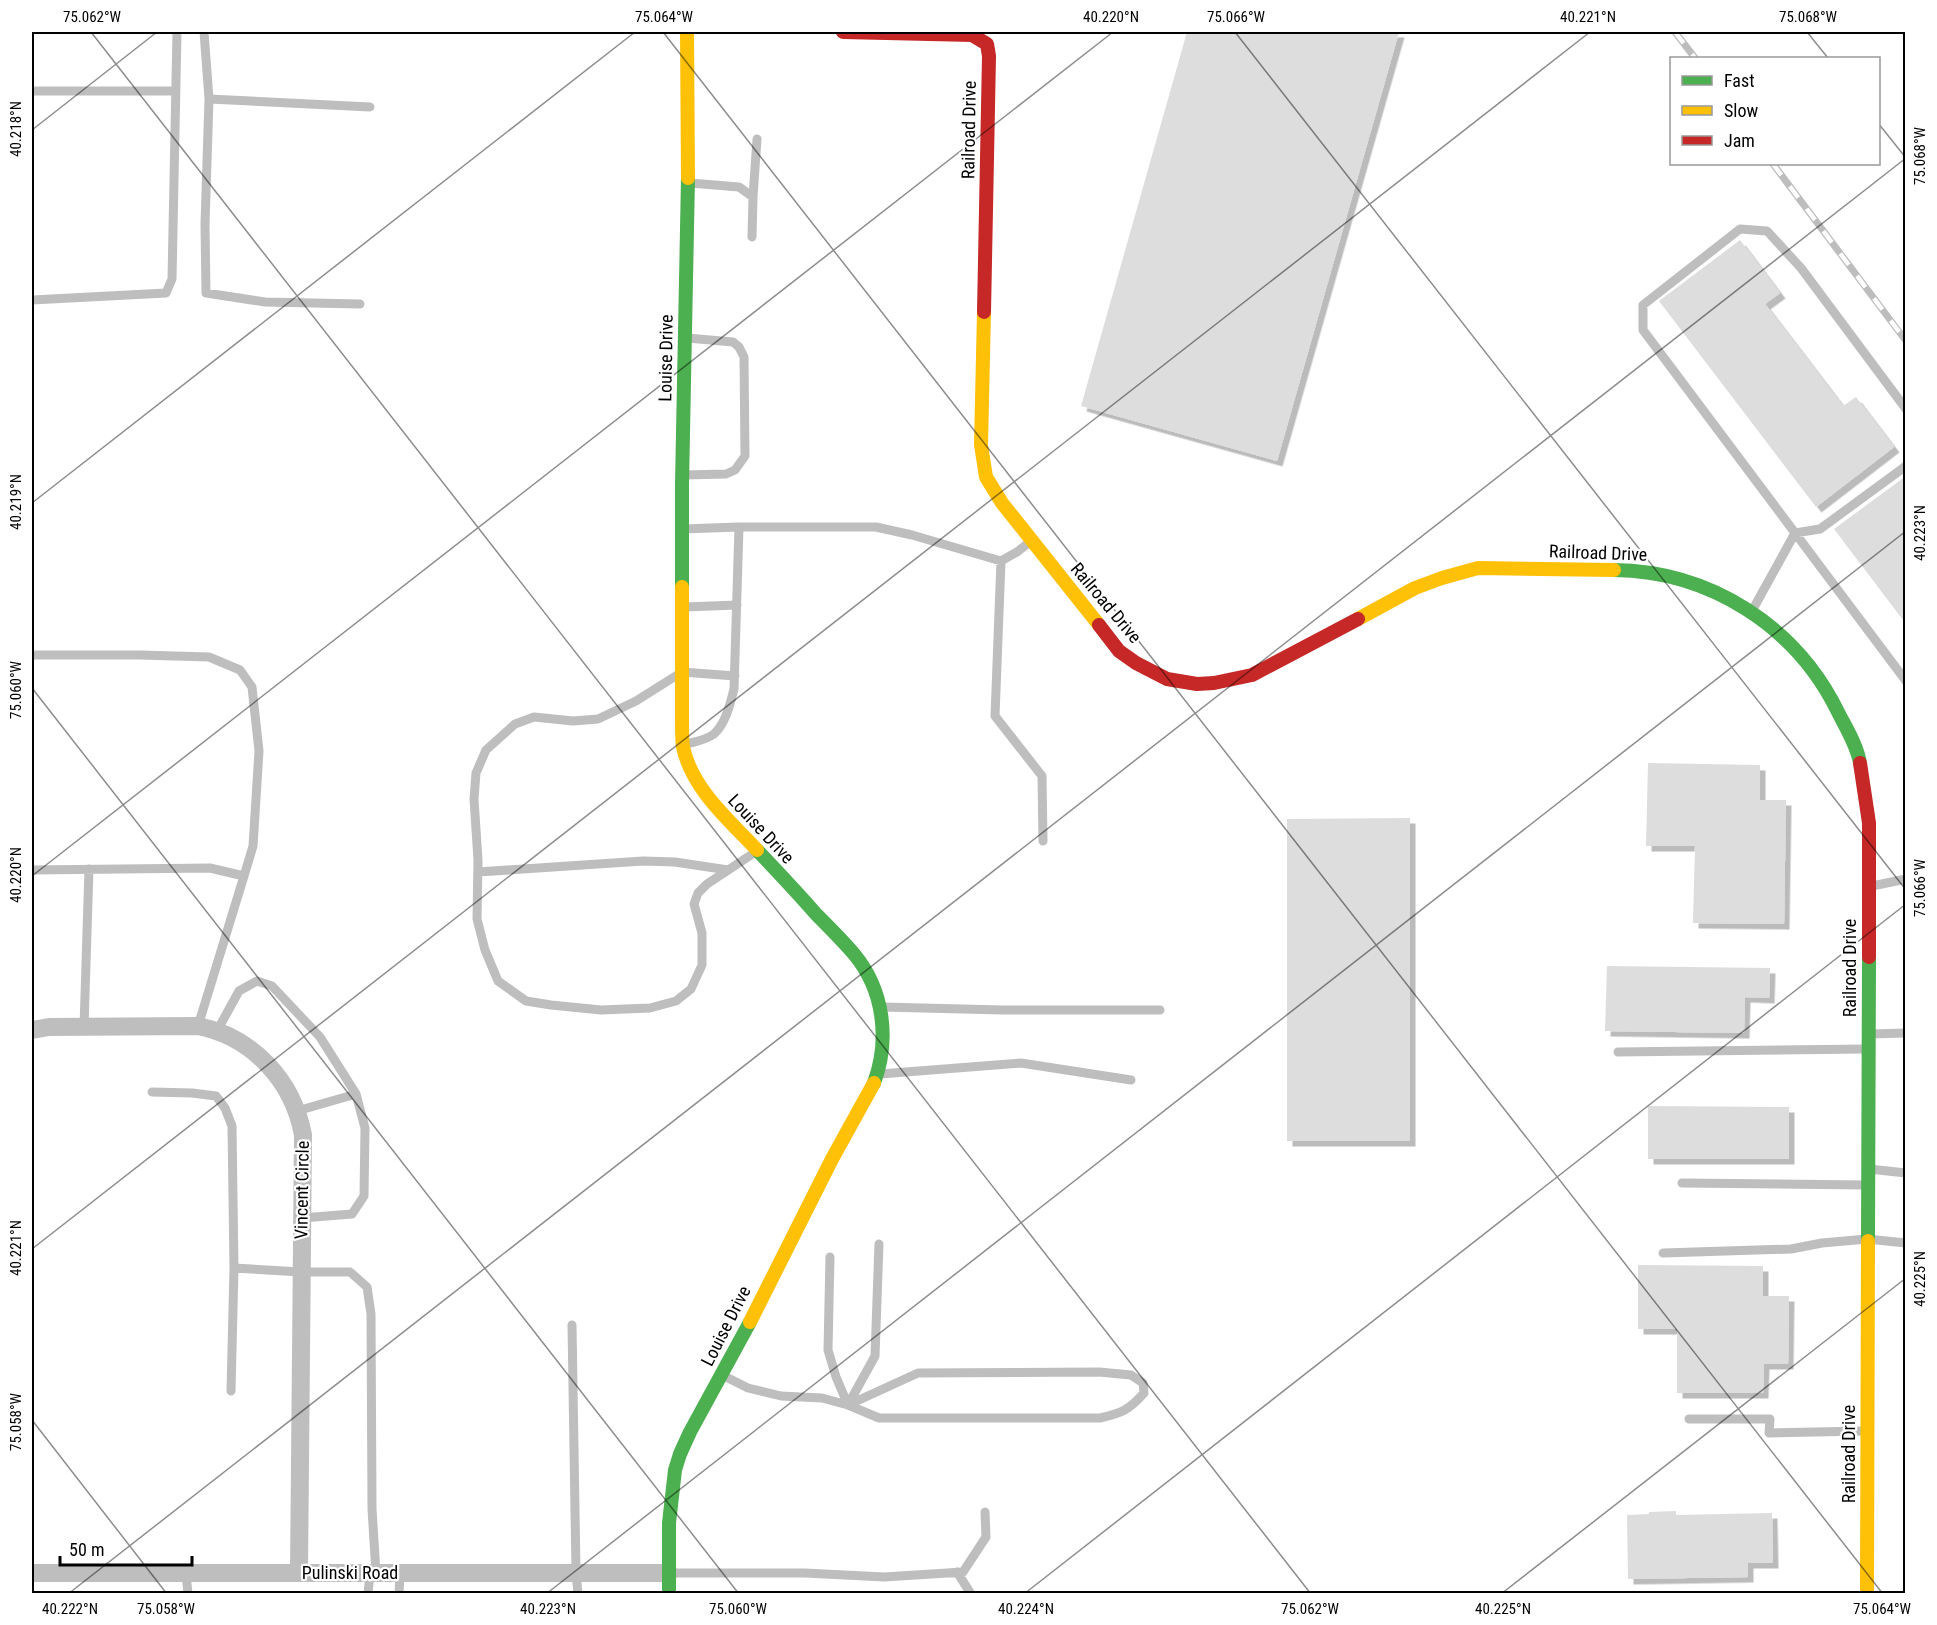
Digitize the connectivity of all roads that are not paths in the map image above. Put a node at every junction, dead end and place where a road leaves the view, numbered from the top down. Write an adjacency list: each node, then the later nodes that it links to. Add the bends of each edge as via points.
1 (177, 32): 7 (lane)
2 (204, 32): 8 (lane)
3 (687, 32): 11 (street, Louise Drive)
4 (843, 32): 5 (street)
5 (973, 33): 23 (street, Railroad Drive, via 987,44 988,56 981,446 986,477)
6 (32, 91): 7 (lane)
7 (176, 91): 14 (lane, via 172,279 166,293)
8 (209, 99): 9 (lane); 15 (lane, via 206,293 265,302)
9 (370, 107)
10 (757, 139): 12 (lane)
11 (688, 183): 12 (lane, via 739,187); 16 (street, Louise Drive)
12 (753, 197): 13 (lane)
13 (752, 237)
14 (32, 300)
15 (360, 304)
16 (685, 338): 19 (street, Louise Drive); 19 (lane, via 733,342 739,347 744,357 745,456 735,470 726,474)
17 (1905, 409): 22 (lane, via 1801,268 1767,231 1740,229 1642,305 1643,330)
18 (1905, 466): 22 (lane, via 1820,529)
19 (682, 476): 21 (street, Louise Drive)
20 (739, 527): 21 (lane); 24 (lane, via 876,527); 25 (lane)
21 (682, 529): 26 (street, Louise Drive)
22 (1796, 533): 27 (lane); 31 (lane)
23 (1032, 541): 24 (lane); 27 (street, Railroad Drive, via 1119,651 1161,678 1199,685 1252,675 1415,588 1478,568 1633,570 1705,587)
24 (1001, 561): 33 (lane, via 995,716 1042,776)
25 (737, 605): 26 (lane); 30 (lane)
26 (682, 607): 29 (street, Louise Drive)
27 (1751, 613): 41 (street, Railroad Drive, via 1783,637 1814,670 1851,737 1866,799)
28 (32, 655): 39 (lane, via 209,657 240,670 252,687 259,751 253,846)
29 (682, 672): 30 (lane); 32 (street, Louise Drive); 38 (lane, via 598,719 534,717 515,724 486,750 476,773 474,799)
30 (735, 676): 32 (lane, via 727,714 714,734)
31 (1905, 681)
32 (683, 745): 34 (street, Louise Drive, via 688,763 707,796)
33 (1043, 841)
34 (757, 851): 37 (lane); 42 (street, Louise Drive, via 855,955)
35 (90, 869): 36 (lane); 39 (lane, via 210,868); 45 (lane)
36 (32, 870)
37 (728, 870): 38 (lane, via 643,861); 38 (lane, via 698,893 694,904 702,933 702,965 691,989 676,1001 650,1008 601,1010 526,1001 498,981 477,919)
38 (478, 872)
39 (244, 876): 44 (lane)
40 (1905, 879): 41 (lane)
41 (1869, 886): 49 (street, Railroad Drive)
42 (880, 1007): 43 (lane); 52 (street, Louise Drive, via 883,1028)
43 (1160, 1010)
44 (198, 1026): 45 (street, Vincent Circle); 47 (street, Vincent Circle)
45 (84, 1027): 46 (street, Vincent Circle)
46 (32, 1030)
47 (217, 1031): 55 (lane, via 239,991 257,981 272,986 320,1037); 56 (street, Vincent Circle, via 246,1045 264,1060 288,1089)
48 (1905, 1033): 49 (lane)
49 (1868, 1035): 50 (street, Railroad Drive)
50 (1868, 1049): 51 (lane); 57 (street, Railroad Drive)
51 (1618, 1052)
52 (878, 1074): 53 (lane, via 1021,1063); 70 (street, Louise Drive)
53 (1131, 1080)
54 (152, 1092): 67 (lane, via 216,1096 225,1108 232,1126)
55 (356, 1094): 56 (lane); 61 (lane, via 365,1128 363,1196 352,1214)
56 (297, 1111): 61 (street, Vincent Circle, via 303,1135)
57 (1868, 1168): 58 (lane); 60 (street, Railroad Drive)
58 (1905, 1173)
59 (1682, 1183): 60 (lane)
60 (1868, 1185): 62 (street, Railroad Drive)
61 (302, 1218): 68 (street, Vincent Circle)
62 (1867, 1239): 63 (lane); 65 (lane, via 1791,1249); 74 (street, Railroad Drive)
63 (1905, 1243)
64 (879, 1244): 72 (lane, via 875,1356)
65 (1663, 1252)
66 (830, 1257): 72 (lane, via 828,1350)
67 (234, 1268): 68 (lane); 71 (lane)
68 (301, 1272): 79 (street, Vincent Circle); 80 (lane, via 350,1272 367,1287 371,1314)
69 (572, 1325): 76 (lane)
70 (722, 1375): 72 (lane, via 748,1388 781,1396 822,1398); 82 (street, Louise Drive, via 688,1436 675,1472)
71 (231, 1391)
72 (848, 1405): 72 (lane, via 879,1418 1100,1418 1121,1413 1144,1393 1143,1383 1131,1375 1099,1372 918,1373)
73 (1689, 1419): 74 (lane, via 1770,1419 1769,1433)
74 (1867, 1431): 90 (street, Railroad Drive)
75 (985, 1512): 77 (lane, via 987,1537 963,1572)
76 (576, 1572): 81 (street, Pulinski Road); 82 (street, Pulinski Road); 87 (lane)
77 (957, 1572): 82 (lane, via 884,1577); 89 (lane)
78 (32, 1573): 83 (street, Pulinski Road)
79 (299, 1573): 80 (street, Pulinski Road); 83 (street, Pulinski Road)
80 (373, 1573): 81 (street, Pulinski Road); 85 (lane)
81 (400, 1573): 86 (lane)
82 (669, 1573): 88 (street, Louise Drive)
83 (186, 1574): 84 (lane)
84 (188, 1593)
85 (368, 1593)
86 (399, 1593)
87 (578, 1593)
88 (669, 1593)
89 (971, 1593)
90 (1868, 1593)

